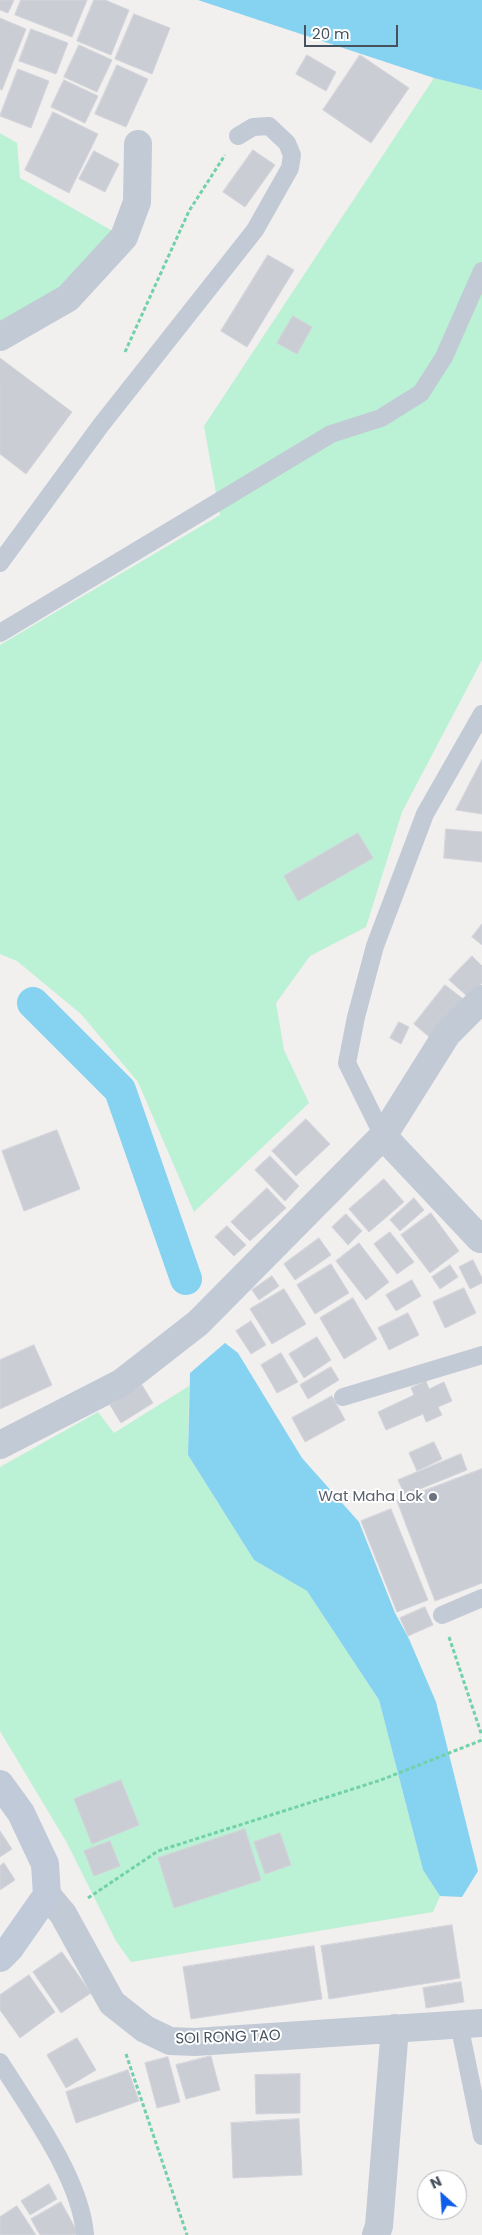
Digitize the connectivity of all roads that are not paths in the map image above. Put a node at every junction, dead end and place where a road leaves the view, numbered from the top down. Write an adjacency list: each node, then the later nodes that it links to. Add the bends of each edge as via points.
1 (238, 136): 5 (lane, via 253,127 269,126 287,143 292,155 290,168 254,230 101,425)
2 (138, 144): 4 (street, via 137,202 124,237 68,298)
3 (482, 271): 6 (lane, via 444,357 421,393 382,418 331,434)
4 (0, 337)
5 (0, 563)
6 (0, 632)
7 (482, 714): 9 (lane, via 424,814 376,946 356,1017 348,1063)
8 (482, 999): 9 (street, via 447,1034)
9 (382, 1136): 10 (street); 13 (street, via 198,1323 121,1383)
10 (481, 1241)
11 (482, 1356): 12 (lane)
12 (343, 1396)
13 (0, 1445)
14 (482, 1598): 15 (lane)
15 (442, 1615)
16 (0, 1784): 17 (main road, via 21,1812 45,1864)
17 (55, 1904): 18 (main road); 20 (street, SOI RONG TAO, via 112,2002 145,2029 170,2041)
18 (0, 1958)
19 (471, 2024): 20 (street, SOI RONG TAO); 22 (lane)
20 (395, 2028): 24 (street)
21 (0, 2062): 23 (lane, via 74,2189 84,2217)
22 (482, 2136)
23 (85, 2235)
24 (376, 2235)

